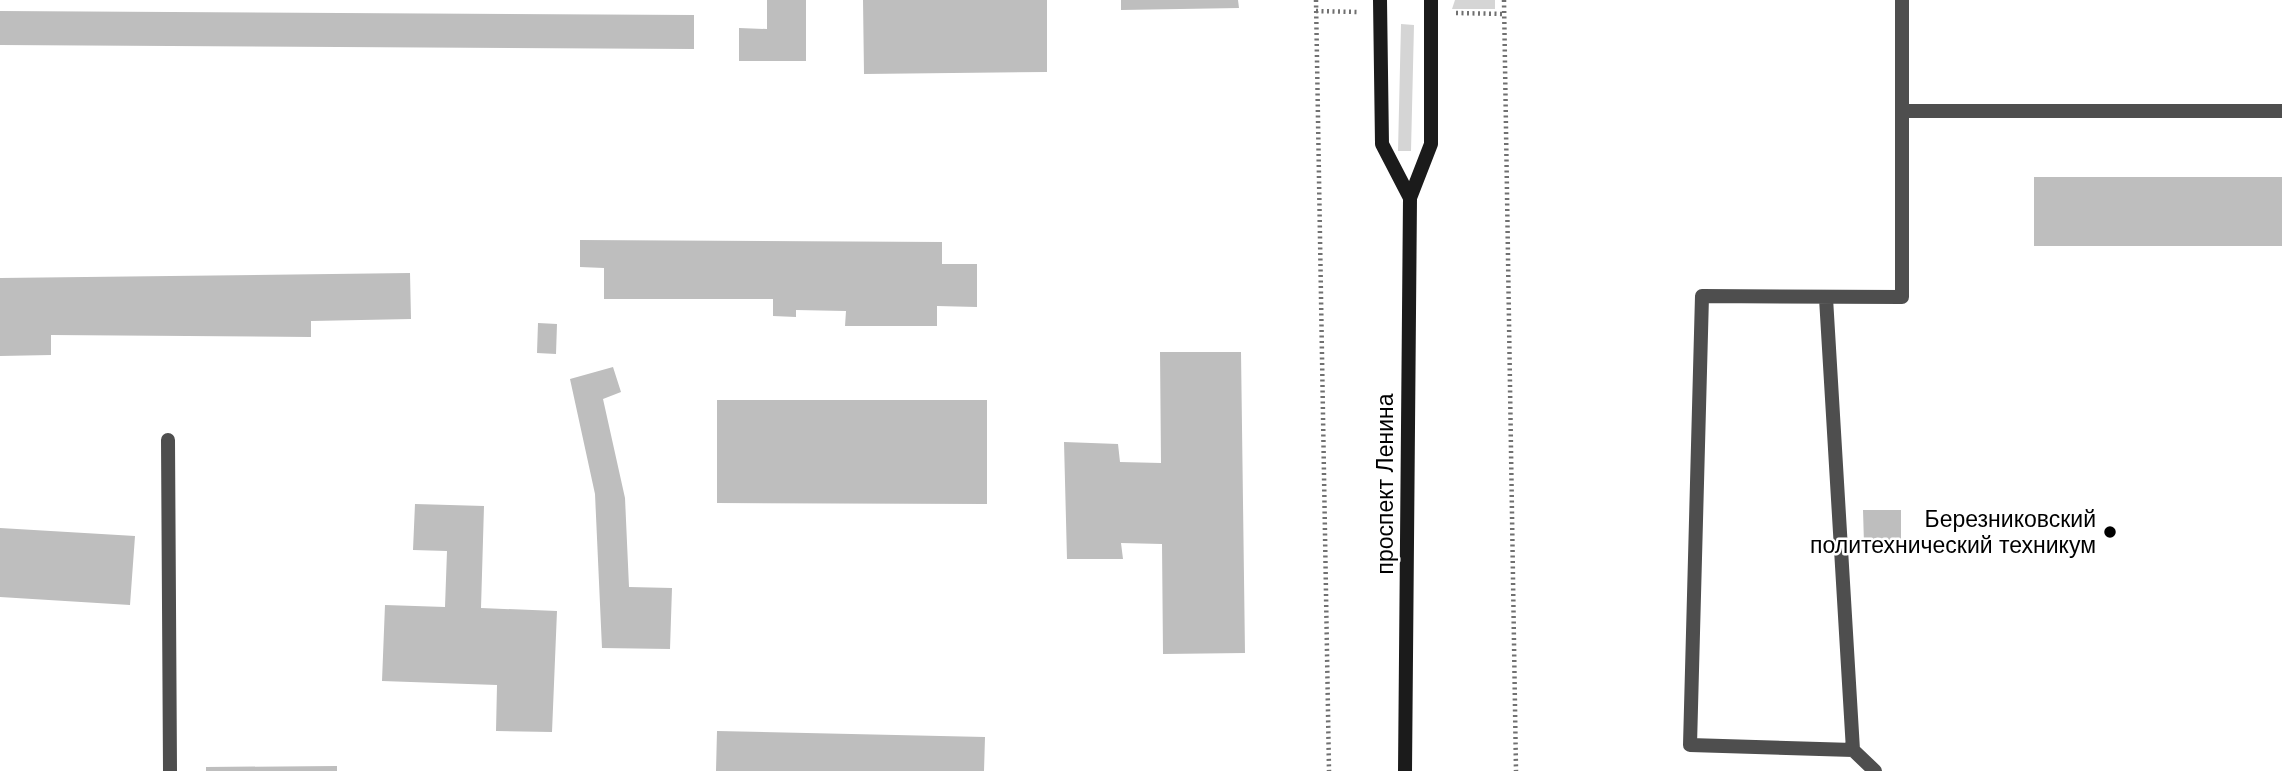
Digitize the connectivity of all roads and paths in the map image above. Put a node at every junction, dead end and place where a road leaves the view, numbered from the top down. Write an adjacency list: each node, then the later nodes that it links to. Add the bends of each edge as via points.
1 (1316, 0): 6 (path)
2 (1380, 0): 12 (main road, проспект Ленина, via 1382,145)
3 (1431, 0): 12 (main road, проспект Ленина, via 1431,144)
4 (1504, 0): 9 (path)
5 (1902, 0): 10 (lane)
6 (1316, 11): 7 (path); 17 (path)
7 (1358, 12)
8 (1456, 13): 9 (path)
9 (1504, 15): 19 (path)
10 (1902, 111): 11 (lane); 13 (lane, via 1902,297)
11 (2282, 111)
12 (1410, 198): 18 (main road, проспект Ленина)
13 (1826, 298): 15 (lane); 15 (lane, via 1702,296 1690,745)
14 (168, 440): 16 (lane)
15 (1853, 750): 20 (lane)
16 (170, 771)
17 (1329, 771)
18 (1405, 771)
19 (1516, 771)
20 (1875, 771)

